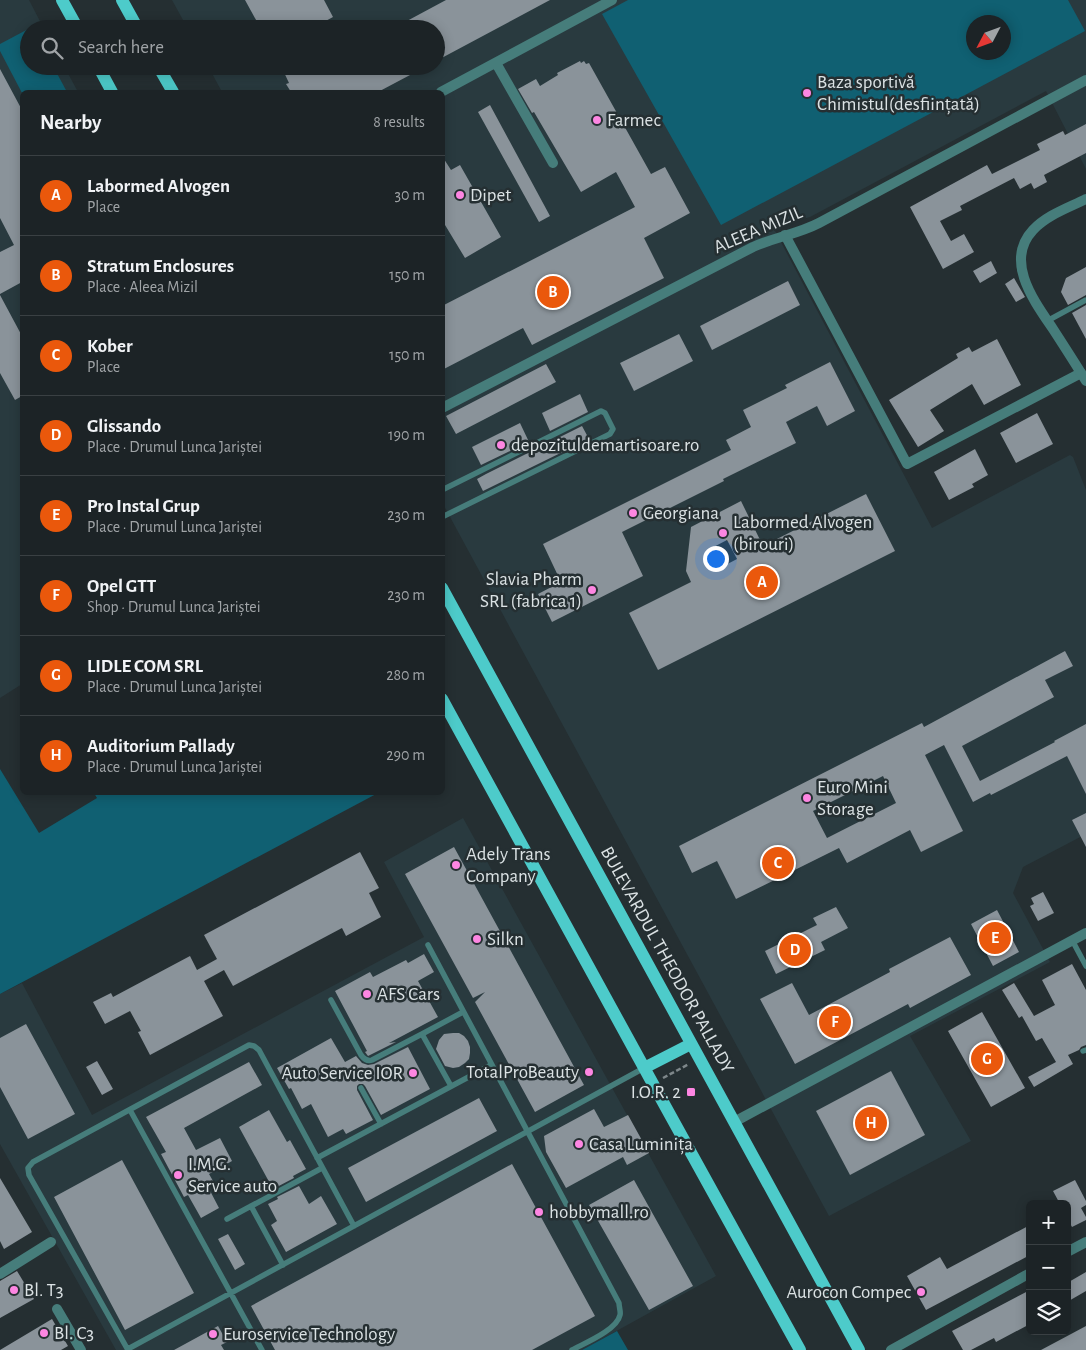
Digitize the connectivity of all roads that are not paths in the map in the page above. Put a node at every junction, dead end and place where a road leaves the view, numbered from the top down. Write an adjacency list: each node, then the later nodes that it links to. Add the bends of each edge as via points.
1 (62, 0): 4 (main road)
2 (122, 0): 5 (main road)
3 (612, 0): 6 (street)
4 (73, 20)
5 (133, 20)
6 (496, 63): 12 (street); 13 (street)
7 (103, 75): 10 (main road)
8 (163, 75): 11 (main road)
9 (1086, 80): 15 (street, ALEEA MIZIL, via 819,223)
10 (111, 90)
11 (172, 90)
12 (445, 90)
13 (554, 163)
14 (1086, 199): 17 (street, via 1040,223 1023,247 1021,258 1025,283)
15 (785, 235): 18 (street, via 907,464); 19 (street, ALEEA MIZIL, via 753,247)
16 (1086, 300): 17 (lane)
17 (1047, 321): 18 (street)
18 (1084, 377)
19 (445, 406)
20 (445, 488): 21 (lane, via 600,411 605,413 613,429 610,434)
21 (445, 516)
22 (445, 593): 31 (main road, BULEVARDUL THEODOR PALLADY)
23 (445, 704): 33 (main road)
24 (1086, 933): 25 (street)
25 (1072, 940): 27 (lane); 37 (street)
26 (428, 946): 29 (lane)
27 (1086, 966)
28 (331, 1000): 30 (lane, via 364,1060 372,1060)
29 (463, 1012): 30 (lane); 32 (lane)
30 (422, 1034): 34 (lane)
31 (691, 1044): 33 (main road); 37 (main road, BULEVARDUL THEODOR PALLADY)
32 (491, 1065): 34 (lane); 39 (lane)
33 (644, 1068): 39 (lane); 57 (main road)
34 (451, 1086): 38 (lane)
35 (361, 1088): 38 (lane)
36 (130, 1110): 40 (lane, via 249,1045 254,1046); 51 (lane); 54 (lane, via 33,1162 28,1168)
37 (734, 1122): 58 (main road, BULEVARDUL THEODOR PALLADY)
38 (381, 1124): 40 (lane)
39 (527, 1131): 44 (lane); 56 (lane, via 619,1304 617,1324)
40 (317, 1158): 41 (lane)
41 (322, 1168): 42 (lane); 44 (lane)
42 (251, 1206): 43 (lane); 48 (lane)
43 (227, 1219)
44 (354, 1226): 48 (lane)
45 (51, 1242): 49 (street)
46 (1086, 1242): 47 (street)
47 (1071, 1250)
48 (283, 1265): 51 (lane)
49 (0, 1274)
50 (1026, 1275): 59 (street)
51 (232, 1294): 54 (lane); 55 (lane)
52 (56, 1309): 53 (street)
53 (81, 1350)
54 (128, 1350)
55 (262, 1350)
56 (572, 1350)
57 (800, 1350)
58 (859, 1350)
59 (891, 1350)

